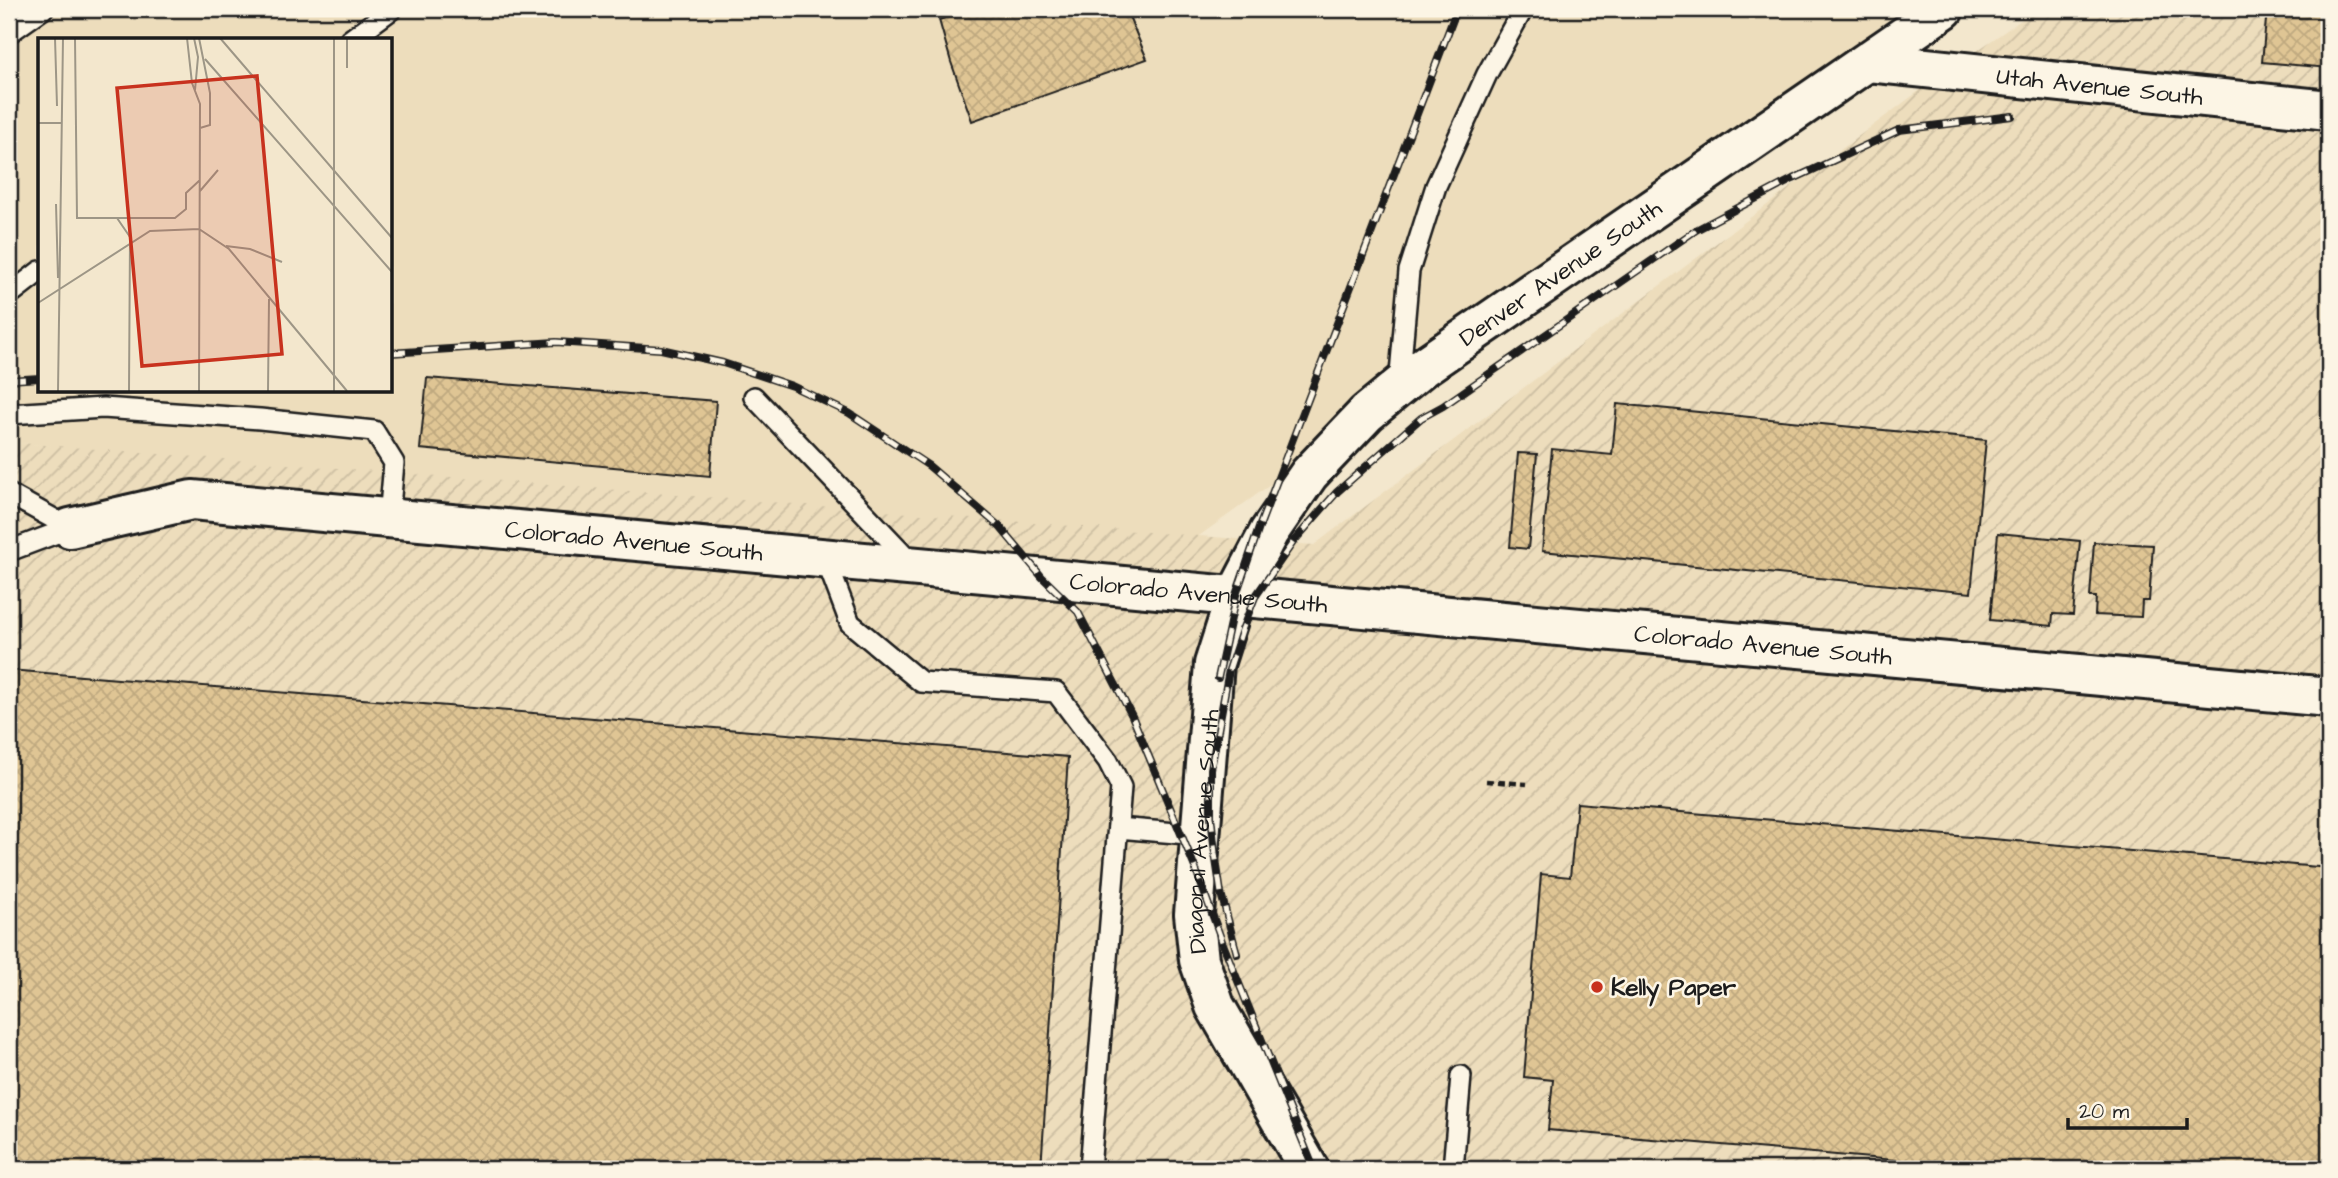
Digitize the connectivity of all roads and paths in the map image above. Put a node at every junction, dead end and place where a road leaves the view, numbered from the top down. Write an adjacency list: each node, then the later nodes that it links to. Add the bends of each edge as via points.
1 (43, 9): 5 (lane)
2 (392, 9): 6 (lane)
3 (1523, 9): 11 (lane, via 1487,74 1436,186 1409,271)
4 (1944, 9): 7 (street, Denver Avenue South)
5 (9, 33)
6 (353, 38)
7 (1868, 62): 8 (street, Utah Avenue South); 11 (street, Denver Avenue South)
8 (2329, 110)
9 (38, 273): 10 (lane)
10 (9, 295)
11 (1399, 386): 20 (street, Denver Avenue South, via 1309,474 1269,532)
12 (754, 397): 19 (lane)
13 (9, 414): 15 (lane, via 103,408 374,431 394,463)
14 (9, 494): 16 (lane)
15 (389, 518): 16 (street, Colorado Avenue South, via 192,500); 18 (street, Colorado Avenue South)
16 (70, 528): 17 (lane)
17 (9, 551)
18 (825, 557): 19 (street, Colorado Avenue South); 24 (lane, via 850,623 921,682 1056,692 1108,761 1121,787)
19 (914, 565): 20 (street, Colorado Avenue South)
20 (1236, 595): 21 (street, Colorado Avenue South); 25 (street, Diagonal Avenue South, via 1214,664)
21 (2329, 697)
22 (1486, 781): 23 (path)
23 (1527, 784)
24 (1118, 828): 25 (lane); 27 (lane)
25 (1199, 835): 28 (street, Diagonal Avenue South, via 1194,914 1199,960 1215,1006)
26 (1461, 1076): 29 (lane)
27 (1090, 1169)
28 (1309, 1169)
29 (1453, 1169)

